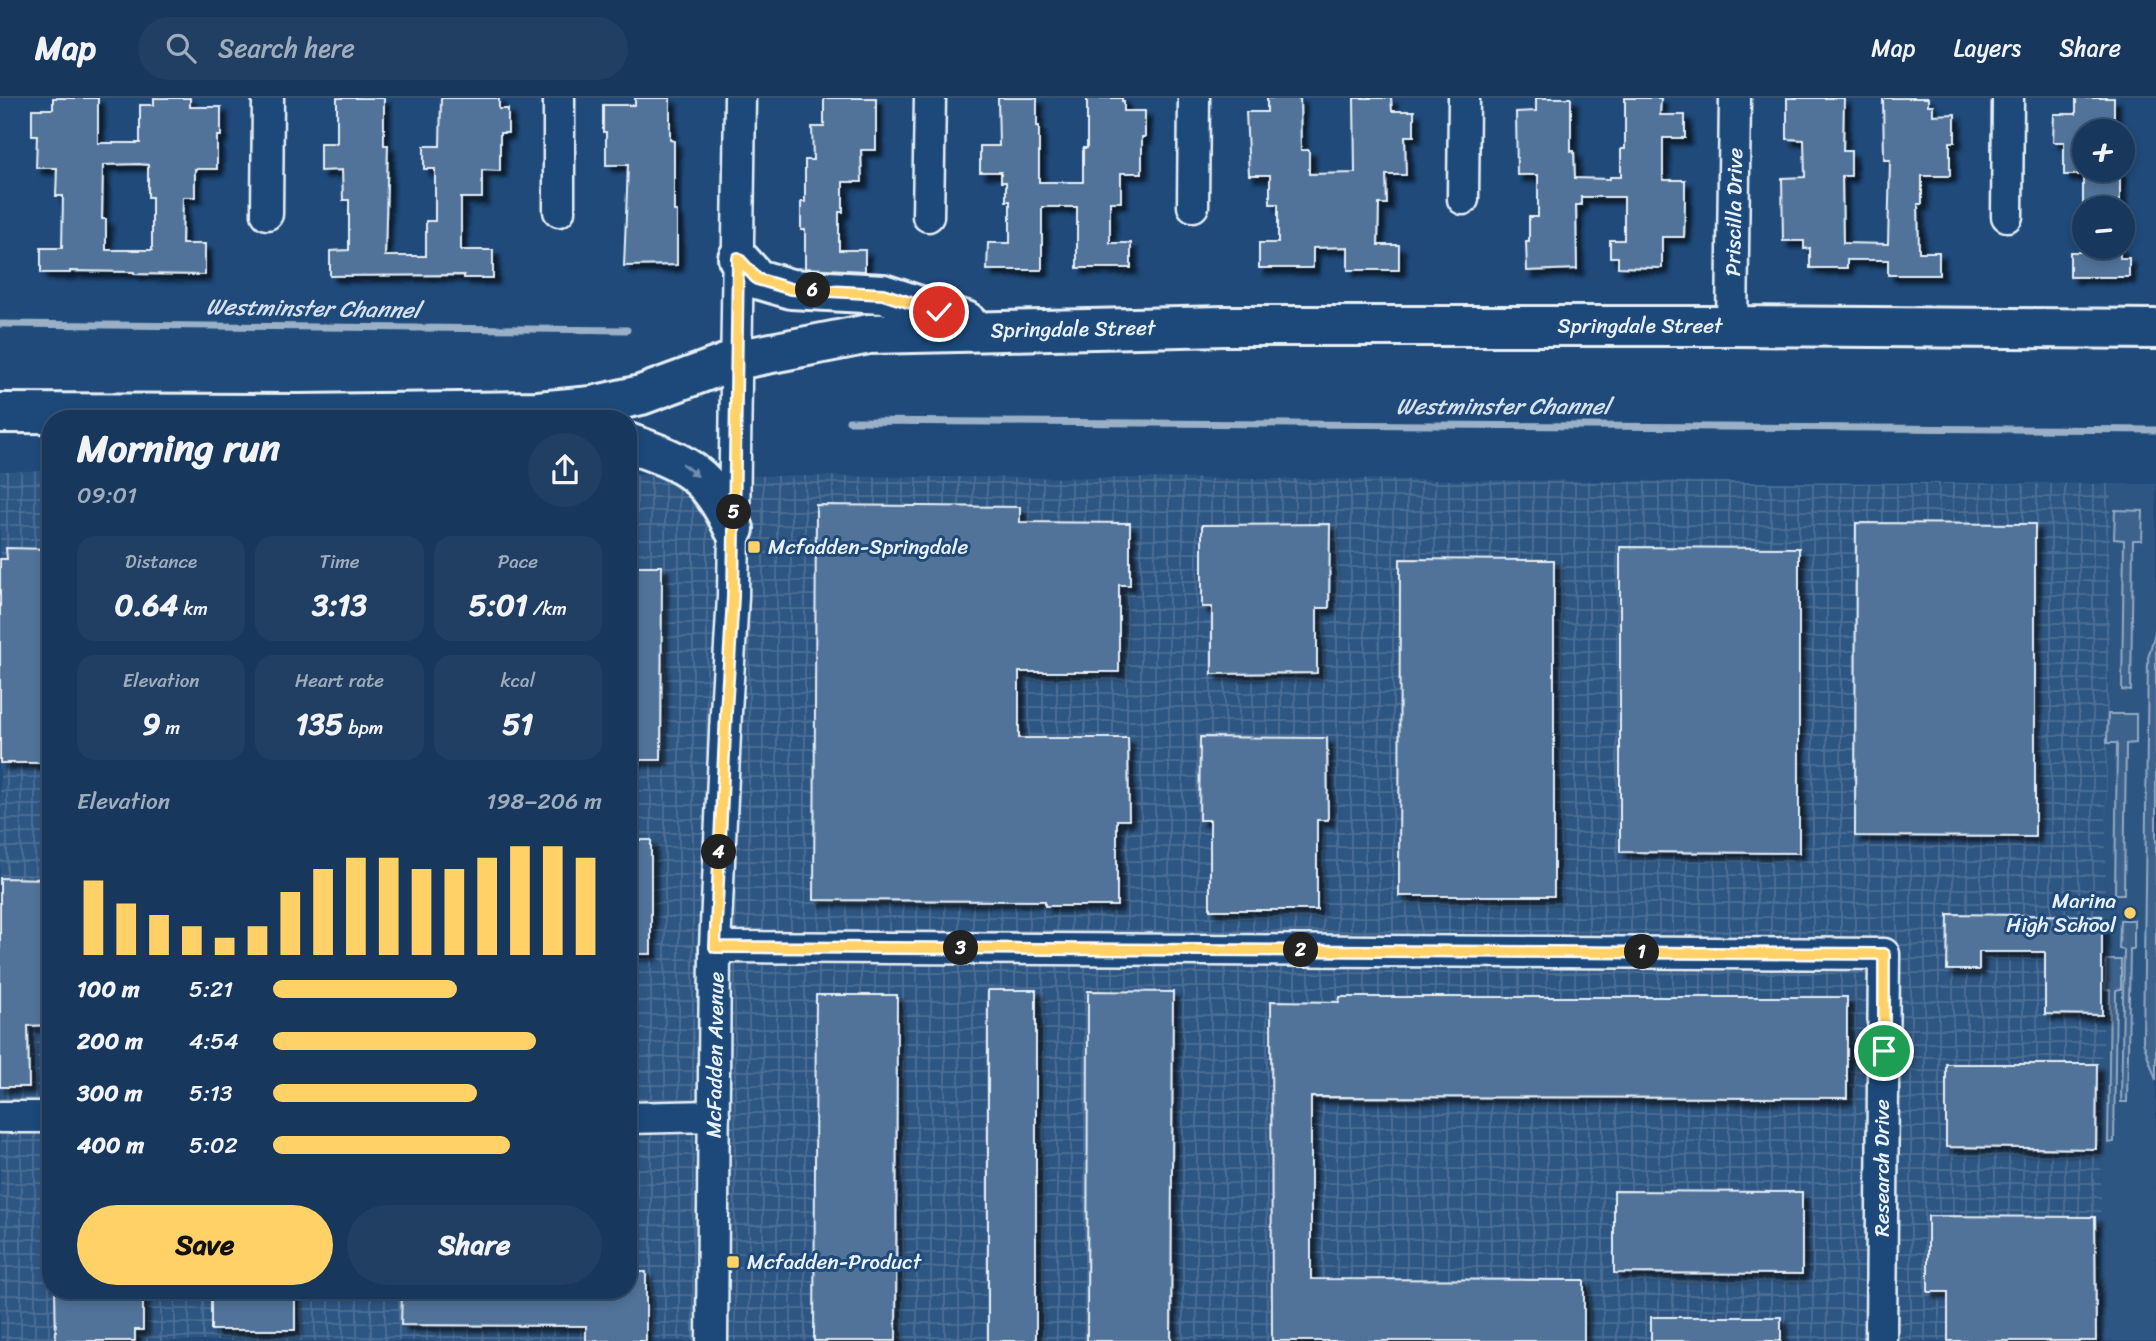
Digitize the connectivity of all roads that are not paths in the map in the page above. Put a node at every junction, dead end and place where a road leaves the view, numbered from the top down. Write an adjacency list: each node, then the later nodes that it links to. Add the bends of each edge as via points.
1 (268, 98): 12 (street)
2 (559, 98): 11 (street)
3 (740, 98): 15 (street, McFadden Avenue)
4 (930, 98): 13 (street)
5 (1194, 98): 10 (street)
6 (1464, 98): 9 (street)
7 (1735, 98): 16 (street, Priscilla Drive)
8 (2008, 98): 14 (street)
9 (1463, 199)
10 (1193, 206)
11 (559, 211)
12 (267, 214)
13 (928, 216)
14 (2007, 216)
15 (738, 258): 18 (main road, via 757,279 791,289 883,294); 19 (street, McFadden Avenue)
16 (1732, 326): 17 (main road, Springdale Street); 18 (main road, Springdale Street)
17 (2156, 329)
18 (995, 330): 19 (main road, Springdale Street, via 869,334)
19 (736, 360): 20 (main road, Springdale Street, via 641,395); 24 (street, McFadden Avenue)
20 (572, 410)
21 (0, 413): 22 (main road, Springdale Street)
22 (42, 413)
23 (637, 446): 24 (main road, one-way to 24, via 684,464 721,501)
24 (734, 529): 25 (street, McFadden Avenue)
25 (715, 947): 26 (street, McFadden Avenue); 31 (street, Research Drive, via 1884,954)
26 (714, 1116): 29 (street); 30 (street, McFadden Avenue)
27 (0, 1117): 28 (street)
28 (42, 1117)
29 (637, 1118)
30 (712, 1341)
31 (1881, 1341)

